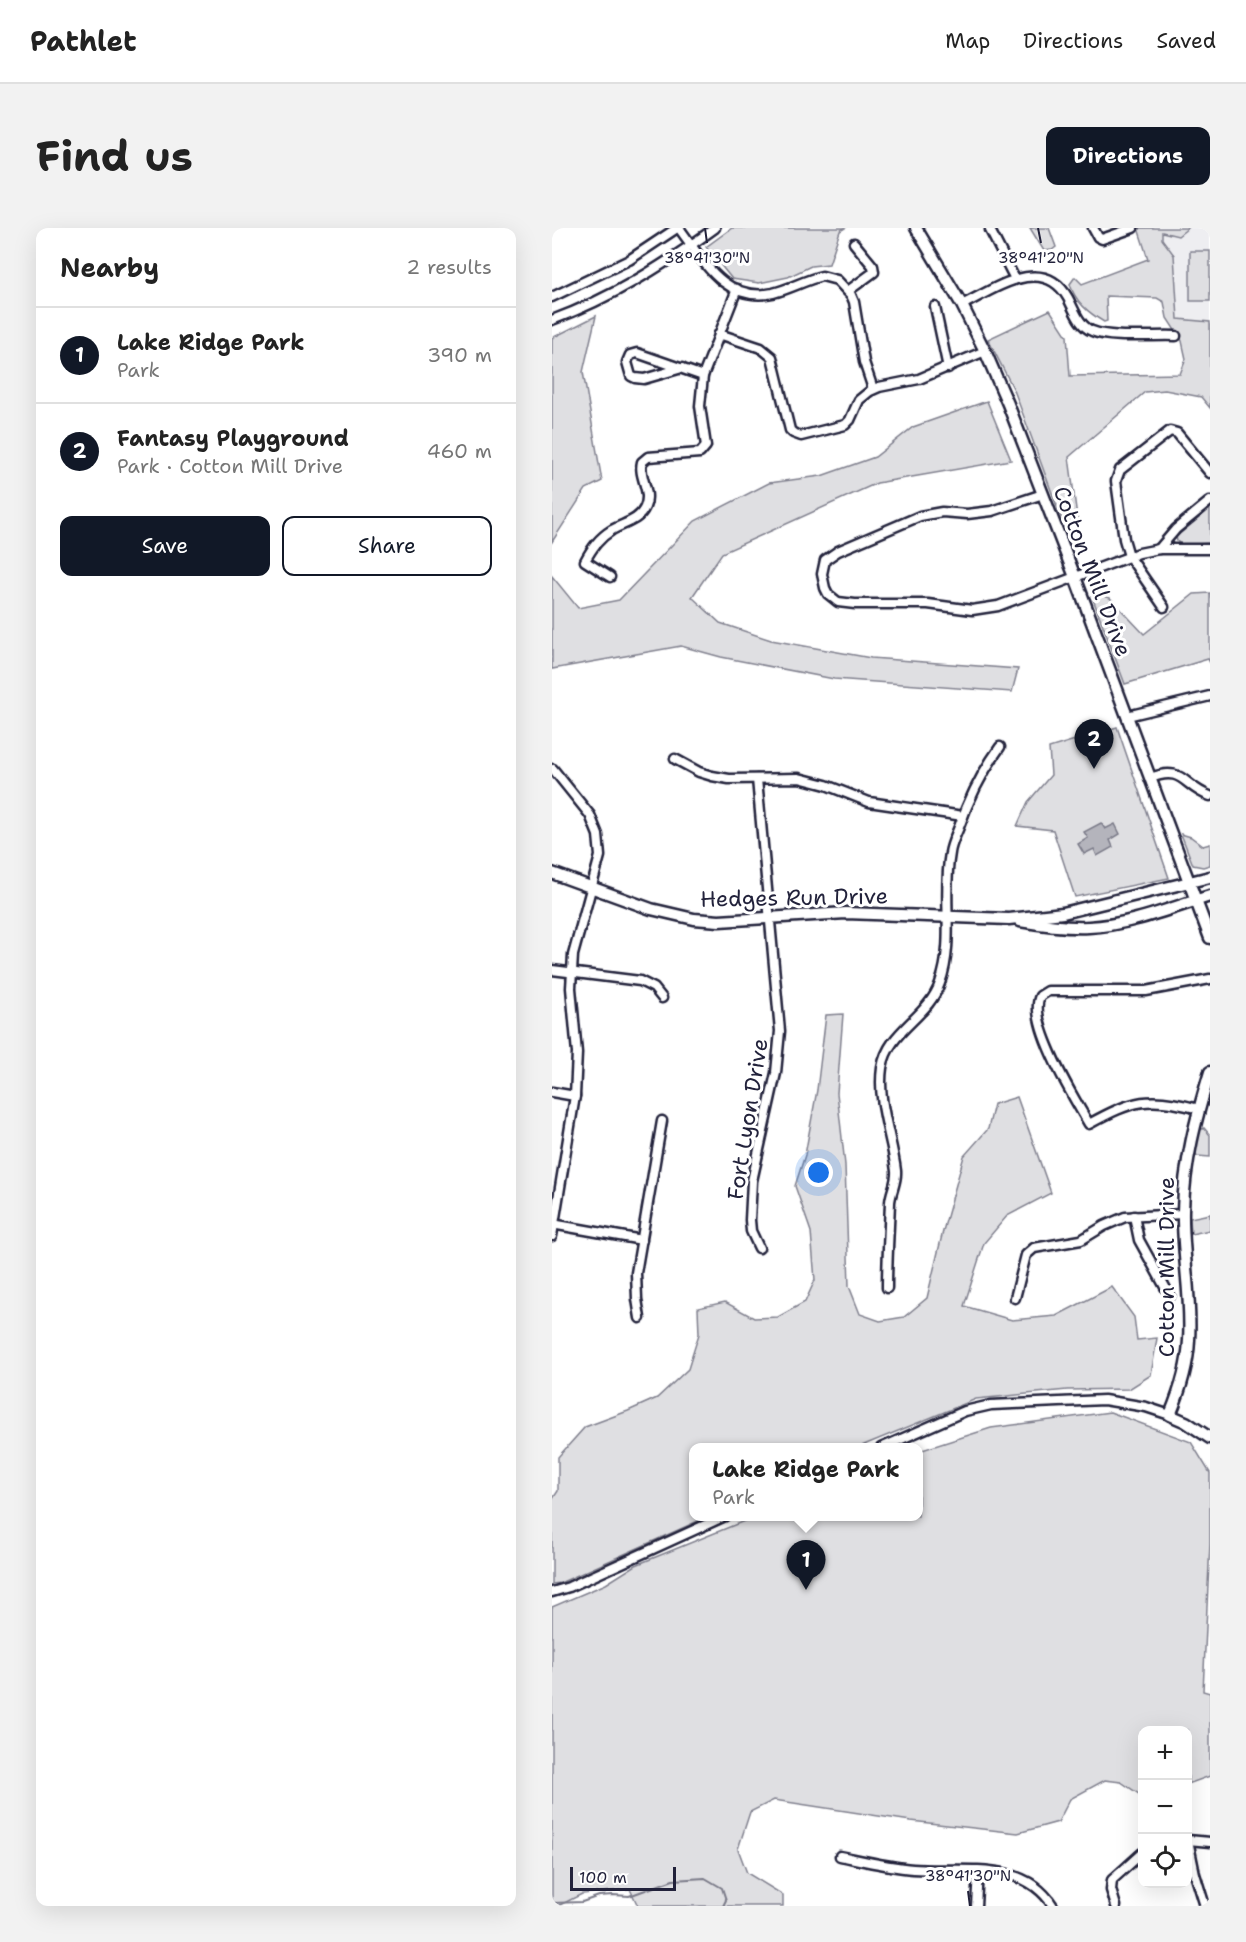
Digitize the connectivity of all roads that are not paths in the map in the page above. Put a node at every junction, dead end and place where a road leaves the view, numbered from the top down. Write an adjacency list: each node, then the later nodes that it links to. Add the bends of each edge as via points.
1 (678, 228): 8 (street); 12 (street, via 629,260)
2 (715, 228): 8 (street)
3 (916, 228): 13 (street, Cotton Mill Drive)
4 (1093, 228): 5 (street, via 1098,237 1106,238)
5 (1133, 228)
6 (990, 230): 9 (street)
7 (854, 243): 11 (street, via 874,272)
8 (692, 245): 10 (street, via 717,278); 15 (street, via 635,282)
9 (1016, 279): 13 (street); 17 (street, via 1030,275 1055,283 1092,331)
10 (737, 289): 11 (street, via 754,294 774,292 822,276 837,280); 16 (street)
11 (848, 291): 22 (street, via 854,302 864,362)
12 (552, 297)
13 (962, 305): 18 (street, Cotton Mill Drive)
14 (935, 307): 20 (street)
15 (552, 320)
16 (719, 334): 21 (street); 22 (street, via 761,348 772,357 790,430 797,435 844,425 859,400)
17 (1176, 336)
18 (985, 351): 20 (street); 24 (street, Cotton Mill Drive)
19 (682, 368): 19 (street, via 637,353 630,355 627,362 631,376 639,379); 21 (street)
20 (948, 368): 22 (street)
21 (703, 376): 29 (street, via 700,406 706,446 700,453 648,457 642,462 648,493 642,513 602,538 585,561)
22 (873, 389)
23 (1210, 473): 28 (street, via 1177,433 1170,430 1120,470 1116,481)
24 (1043, 494): 30 (street, Cotton Mill Drive); 30 (street, via 992,511 920,516 832,554 825,561 822,574 825,588 838,602 928,604 972,610 998,606)
25 (1210, 501): 26 (street)
26 (1159, 549): 27 (street); 28 (street)
27 (1210, 549)
28 (1129, 556): 30 (street); 31 (street)
29 (610, 577)
30 (1075, 577): 33 (street, Cotton Mill Drive)
31 (1164, 607)
32 (1210, 696): 33 (street)
33 (1127, 716): 37 (street, Cotton Mill Drive)
34 (1000, 747): 40 (street)
35 (675, 759): 38 (street, via 712,776)
36 (553, 769): 44 (street, via 596,826 600,856)
37 (1150, 778): 39 (street, via 1174,774); 43 (street, Cotton Mill Drive)
38 (757, 779): 40 (street, via 799,778 869,802); 48 (street, Fort Lyon Drive)
39 (1210, 796)
40 (963, 816): 47 (street, via 950,852)
41 (552, 873): 44 (street, Hedges Run Drive)
42 (1210, 877): 43 (street, Hedges Run Drive)
43 (1188, 882): 46 (street, Cotton Mill Drive); 49 (street, Hedges Run Drive, via 1063,913)
44 (592, 888): 48 (street, Hedges Run Drive, via 694,919); 52 (street, via 575,942)
45 (1210, 896): 46 (street, Hedges Run Drive)
46 (1195, 900): 49 (street, Hedges Run Drive, via 1100,926 1069,927); 50 (street, Cotton Mill Drive)
47 (949, 917): 48 (street, Hedges Run Drive, via 846,913); 49 (street, Hedges Run Drive); 66 (street, via 937,992 897,1035 883,1065 883,1100 896,1172 890,1201)
48 (769, 918): 65 (street, Fort Lyon Drive, via 780,1031 777,1073 752,1181 751,1232)
49 (1009, 919)
50 (1210, 938)
51 (552, 970): 52 (street)
52 (572, 972): 54 (street, via 640,981 654,988); 57 (street, via 577,1053)
53 (1210, 979): 58 (street, via 1146,991 1048,991 1040,996 1038,1004 1055,1063 1089,1124 1140,1101 1162,1100)
54 (662, 998)
55 (1210, 1072): 58 (street, Cotton Mill Drive)
56 (552, 1092): 57 (street)
57 (575, 1096): 62 (street)
58 (1199, 1109): 60 (street, Cotton Mill Drive, via 1185,1173)
59 (662, 1121): 64 (street)
60 (1183, 1214): 61 (street); 70 (street, Cotton Mill Drive, via 1190,1338 1183,1379)
61 (1134, 1216): 67 (street, via 1139,1240); 68 (street, via 1117,1220 1081,1240 1034,1248 1026,1256)
62 (553, 1225): 63 (street); 64 (street)
63 (552, 1236)
64 (642, 1240): 69 (street, via 636,1272)
65 (759, 1248)
66 (887, 1288)
67 (1170, 1296)
68 (1015, 1298)
69 (640, 1318)
70 (1170, 1415): 71 (street); 72 (street, via 1104,1400 991,1405 964,1411)
71 (1210, 1438)
72 (892, 1443)
73 (714, 1521): 74 (street)
74 (552, 1592)
75 (1192, 1840): 76 (street)
76 (1210, 1842)
77 (840, 1856): 80 (street, via 912,1869)
78 (1138, 1857): 83 (street, via 1112,1880)
79 (1192, 1859): 84 (street)
80 (978, 1871): 81 (street); 82 (street, via 1003,1872 1025,1880)
81 (976, 1906)
82 (1053, 1906)
83 (1116, 1906)
84 (1205, 1906)

